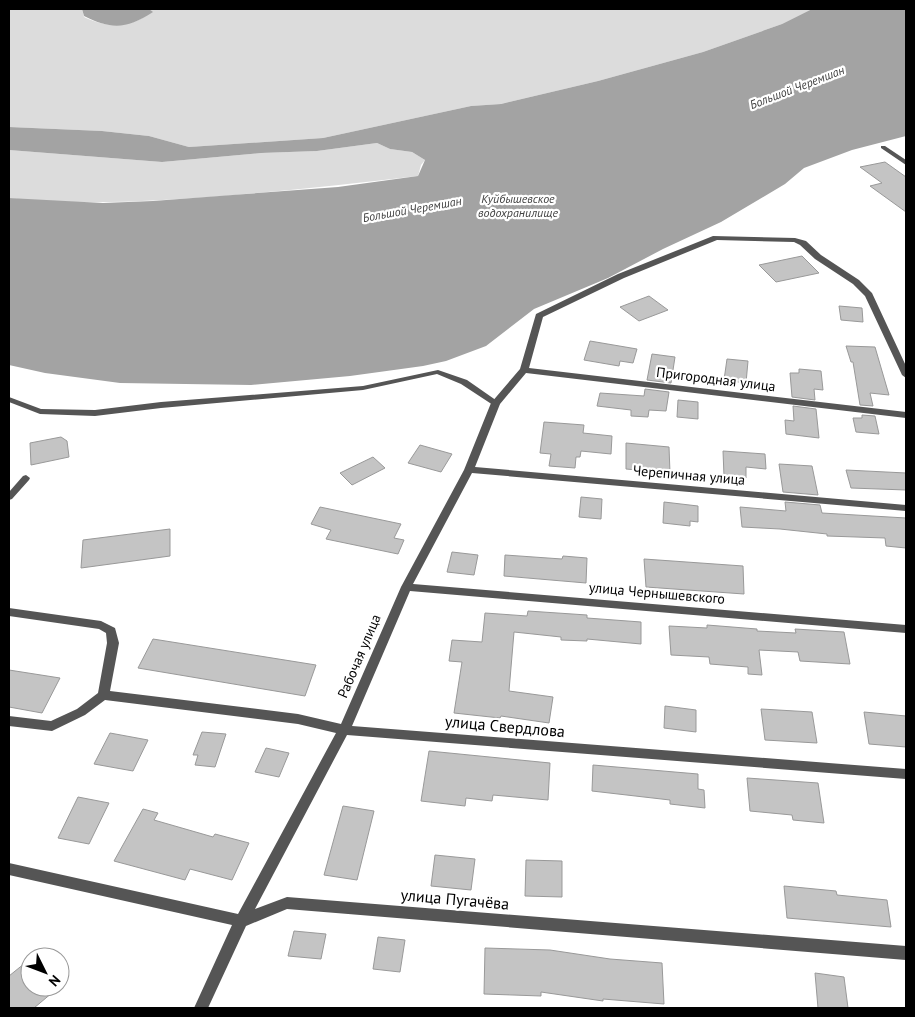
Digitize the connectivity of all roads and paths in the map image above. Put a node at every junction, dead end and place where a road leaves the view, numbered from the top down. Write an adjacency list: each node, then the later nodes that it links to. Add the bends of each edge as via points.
1 (883, 147): 2 (street)
2 (906, 162)
3 (524, 370): 4 (street, Рабочая улица, via 539,316 622,276 716,238 795,240 803,243 869,295); 6 (street, Рабочая улица); 7 (street, Пригородная улица)
4 (906, 375)
5 (9, 399): 6 (lane, via 40,411 95,413 363,388 438,372 464,382)
6 (496, 403): 8 (street, Рабочая улица)
7 (906, 415)
8 (469, 470): 11 (street, Черепичная улица); 12 (street, Рабочая улица)
9 (26, 478): 10 (lane)
10 (9, 497)
11 (906, 508)
12 (406, 587): 14 (street, улица Чернышевского); 17 (street, Рабочая улица)
13 (9, 612): 15 (street, via 101,625 111,631 113,643)
14 (906, 629)
15 (104, 696): 16 (street, via 52,726); 17 (street, улица Свердлова, via 298,719)
16 (9, 721)
17 (344, 730): 18 (street, улица Свердлова); 20 (street, Рабочая улица)
18 (906, 774)
19 (9, 869): 20 (street)
20 (241, 922): 21 (street, улица Пугачёва, via 286,903); 22 (street, Рабочая улица)
21 (906, 953)
22 (201, 1008)

